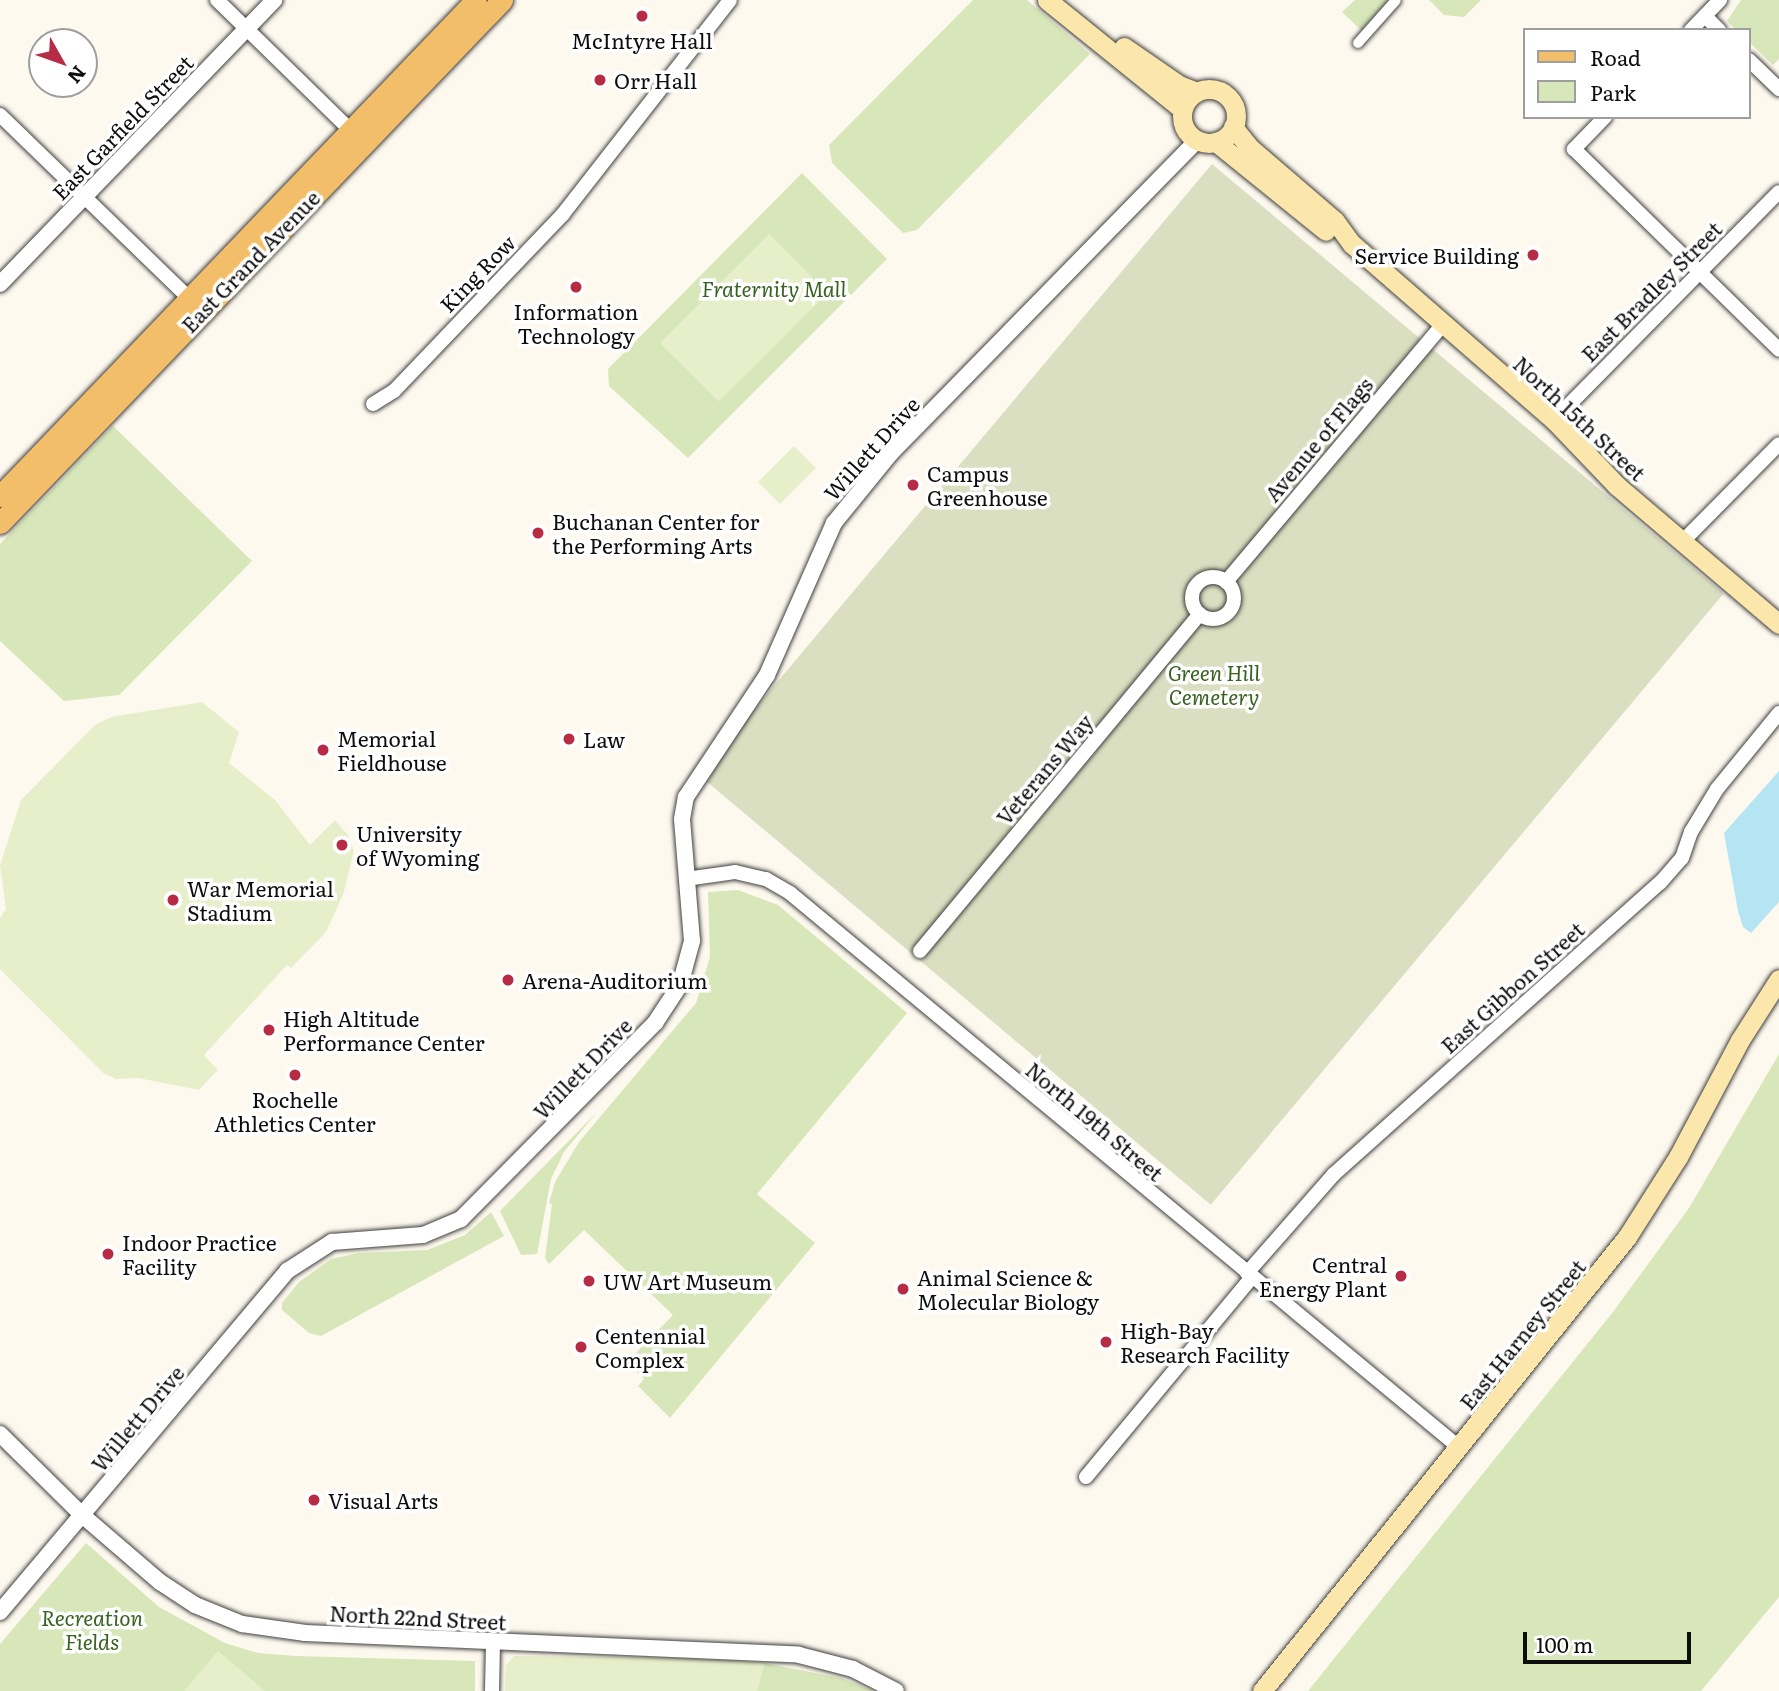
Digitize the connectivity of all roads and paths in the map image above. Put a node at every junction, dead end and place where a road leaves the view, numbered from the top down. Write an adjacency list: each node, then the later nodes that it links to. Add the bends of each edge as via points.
1 (217, 0): 13 (street)
2 (274, 0): 13 (street, East Garfield Street)
3 (477, 0): 22 (main road, East Grand Avenue)
4 (502, 0): 36 (main road, East Grand Avenue)
5 (730, 0): 32 (street, King Row, via 563,214 394,391)
6 (1047, 0): 18 (main road, North 15th Street)
7 (1068, 0): 17 (main road, North 15th Street, via 1158,72)
8 (1396, 0): 14 (street)
9 (1720, 0): 10 (street)
10 (1705, 16): 11 (street); 12 (street)
11 (1693, 28)
12 (1717, 28)
13 (246, 29): 22 (street); 25 (street, East Garfield Street)
14 (1358, 43)
15 (1751, 62): 16 (street)
16 (1779, 89)
17 (1197, 92): 18 (main road); 21 (main road, North 15th Street, via 1212,89 1229,98 1235,109)
18 (1182, 109): 23 (main road, North 15th Street, via 1185,129)
19 (0, 115): 25 (street)
20 (1603, 119): 27 (street, via 1574,149)
21 (1233, 127): 23 (main road); 26 (main road, North 15th Street, via 1250,148 1335,221)
22 (350, 130): 29 (main road, East Grand Avenue)
23 (1206, 141): 26 (main road, North 15th Street, via 1327,231); 42 (street, Willett Drive, via 890,454 834,523 762,685 686,797 682,819)
24 (1779, 192): 27 (street, East Bradley Street)
25 (84, 197): 28 (street, East Garfield Street); 29 (street)
26 (1352, 244): 30 (main road, North 15th Street)
27 (1700, 272): 31 (street); 33 (street, East Bradley Street)
28 (0, 284)
29 (189, 298): 35 (main road, East Grand Avenue)
30 (1443, 324): 33 (main road, North 15th Street); 38 (street, Avenue of Flags)
31 (1779, 350)
32 (373, 404)
33 (1554, 420): 37 (main road, North 15th Street, via 1617,486)
34 (1779, 444): 37 (street)
35 (0, 496)
36 (0, 523)
37 (1683, 541): 40 (main road, North 15th Street)
38 (1226, 582): 39 (street, via 1214,577 1197,585 1192,597); 39 (street, via 1234,597 1227,613 1217,619)
39 (1200, 614): 43 (street, Veterans Way)
40 (1779, 624)
41 (1779, 713): 45 (street, East Gibbon Street, via 1717,789 1691,832 1682,858 1660,883 1334,1174)
42 (686, 879): 45 (street, North 19th Street, via 735,872 766,879 790,893); 49 (street, Willett Drive, via 692,941 685,970 670,1003 630,1051 474,1208 448,1227 412,1237 344,1239 302,1259)
43 (920, 951)
44 (1779, 979): 47 (main road, East Harney Street, via 1648,1206)
45 (1250, 1275): 47 (street, North 19th Street); 48 (street, East Gibbon Street)
46 (0, 1434): 49 (street, North 22nd Street)
47 (1460, 1448): 54 (main road, East Harney Street)
48 (1086, 1477)
49 (82, 1515): 50 (street, Willett Drive); 51 (street, North 22nd Street, via 170,1590 226,1619 305,1633)
50 (0, 1612)
51 (493, 1642): 52 (street); 53 (street, North 22nd Street, via 799,1655 853,1669)
52 (492, 1691)
53 (895, 1691)
54 (1262, 1691)

